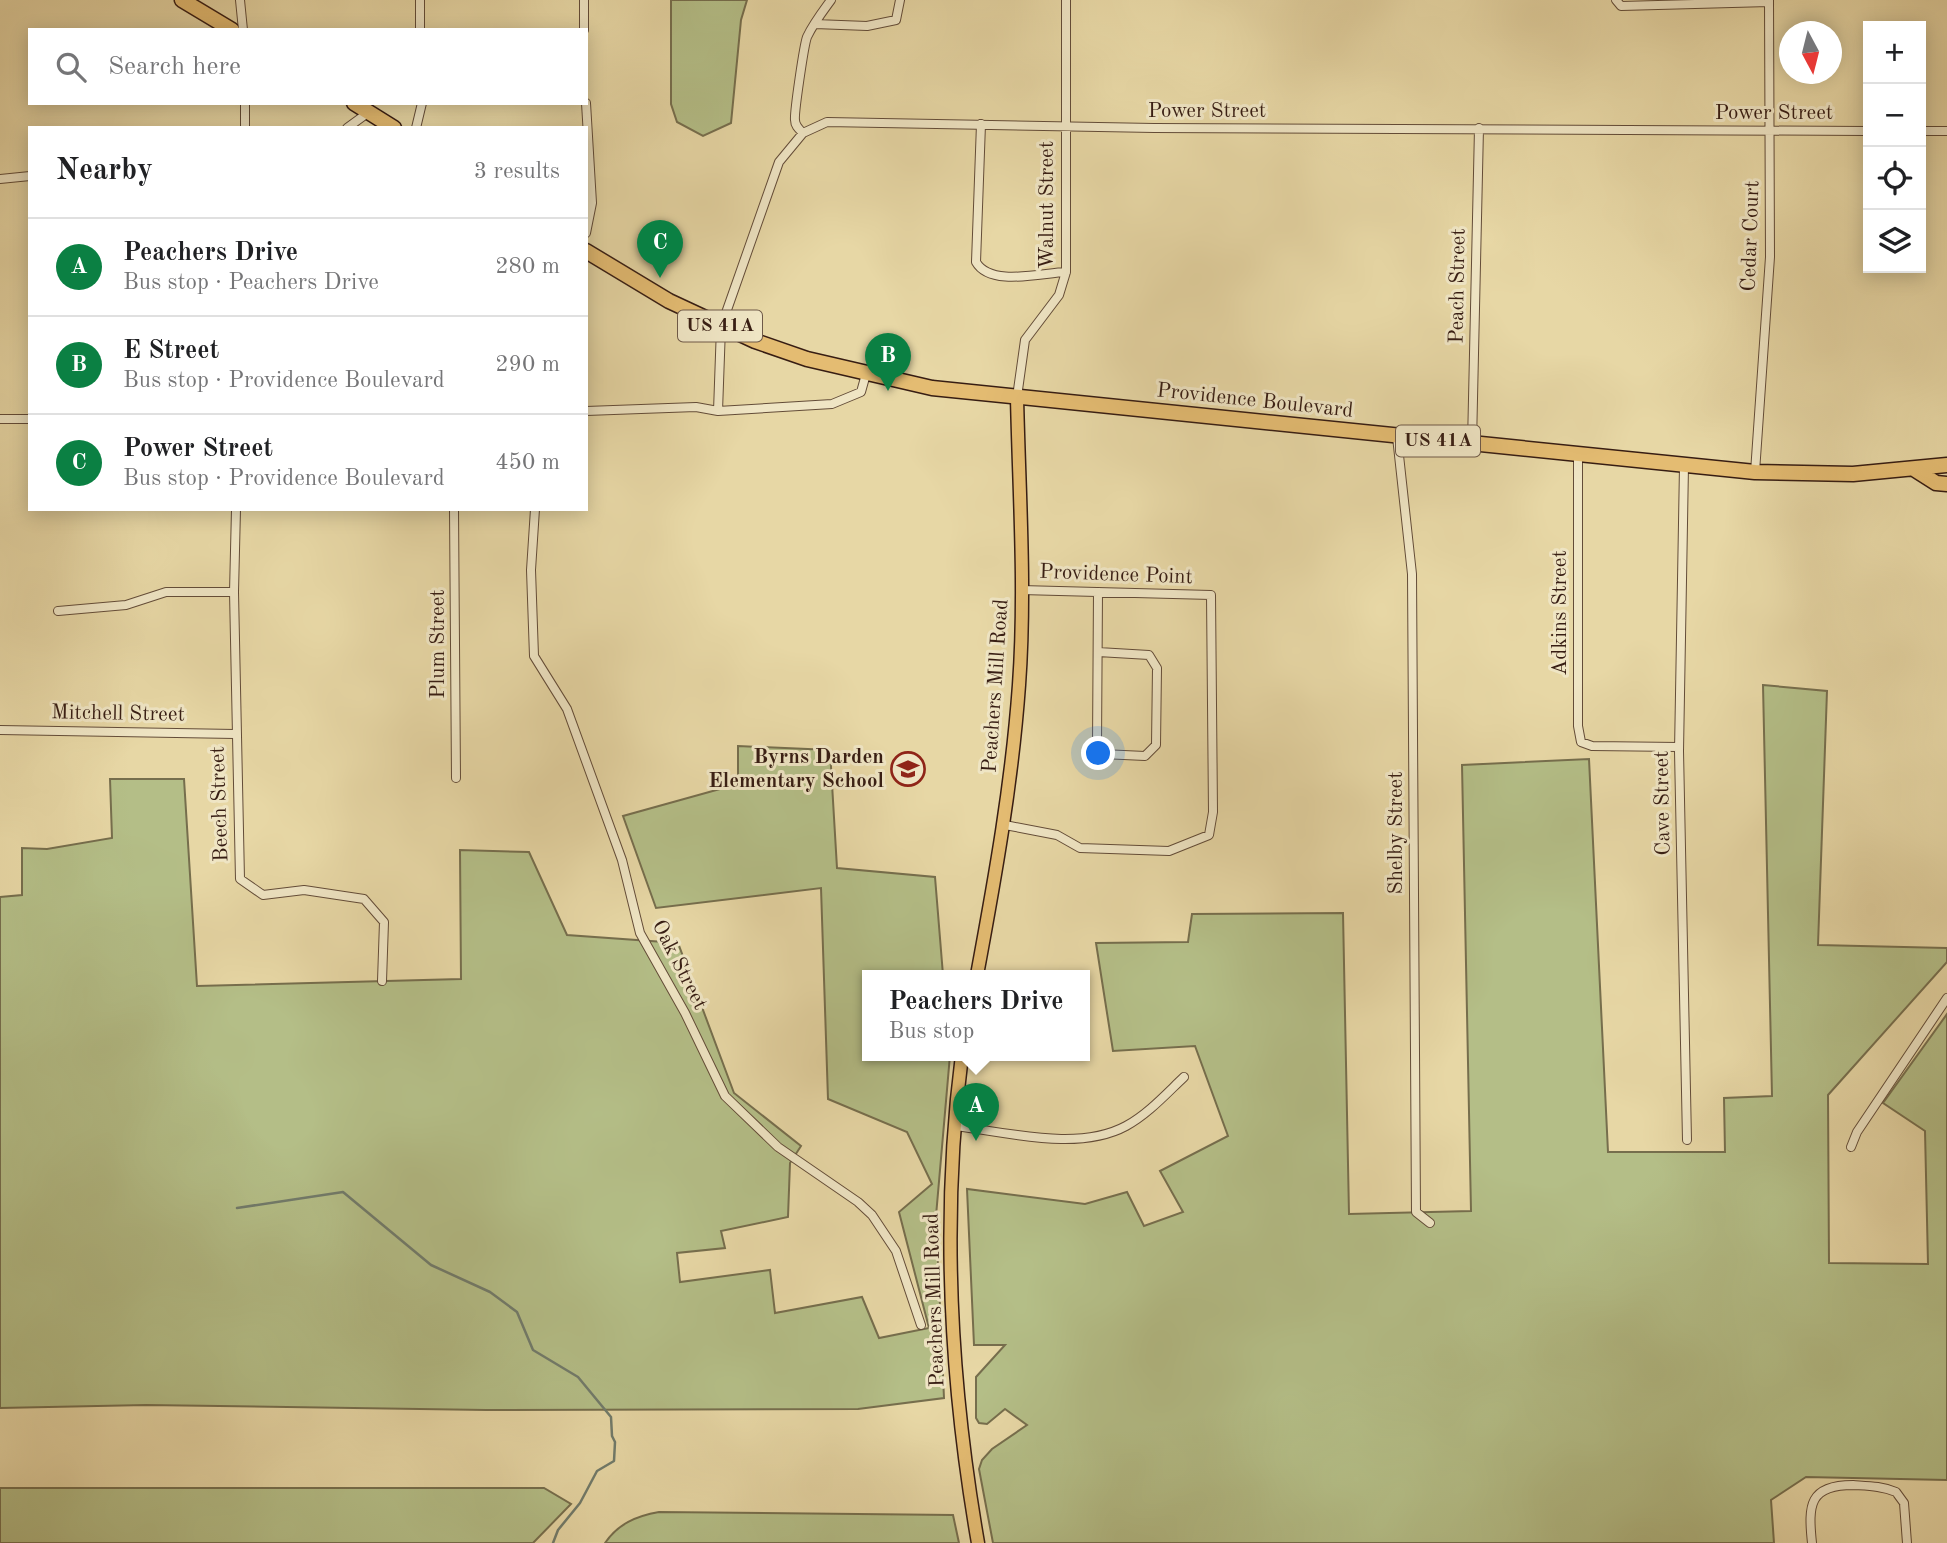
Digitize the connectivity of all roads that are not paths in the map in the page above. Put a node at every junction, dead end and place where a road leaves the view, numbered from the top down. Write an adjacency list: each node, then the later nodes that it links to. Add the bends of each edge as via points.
1 (183, 0): 11 (highway)
2 (240, 0): 12 (street)
3 (420, 0): 13 (street)
4 (584, 0): 14 (street)
5 (831, 0): 10 (street)
6 (900, 0): 10 (street, via 896,20 883,25)
7 (1066, 0): 26 (street, Walnut Street)
8 (1616, 0): 9 (street, via 1621,6)
9 (1769, 1): 28 (street, Cedar Court)
10 (815, 24): 32 (street, via 806,38 794,116)
11 (229, 28)
12 (243, 28)
13 (420, 28)
14 (584, 28)
15 (245, 105): 21 (street)
16 (357, 105): 19 (highway)
17 (422, 105): 24 (street)
18 (586, 105): 25 (street)
19 (369, 113): 22 (street); 23 (highway)
20 (981, 124): 26 (street, Power Street); 32 (street, Power Street, via 827,122); 38 (street, via 976,262 981,271 993,276)
21 (245, 126)
22 (350, 126)
23 (391, 126)
24 (416, 126)
25 (587, 126)
26 (1065, 127): 27 (street, Power Street); 38 (street, Walnut Street)
27 (1479, 128): 28 (street, Power Street); 47 (street, Peach Street)
28 (1770, 130): 29 (street, Power Street); 52 (street, Cedar Court, via 1770,257)
29 (1863, 131)
30 (1926, 131): 31 (street)
31 (1947, 131)
32 (803, 133): 39 (street, via 779,162)
33 (588, 136): 36 (street, via 592,203)
34 (28, 176): 35 (street)
35 (0, 179)
36 (588, 223)
37 (588, 252): 39 (highway, Providence Boulevard / US 41A)
38 (1066, 272): 41 (street, Walnut Street, via 1059,295 1025,340)
39 (722, 327): 40 (highway, Providence Boulevard / US 41A, via 807,359); 43 (street)
40 (866, 374): 41 (highway, Providence Boulevard / US 41A, via 944,390); 43 (street, via 861,392 832,404)
41 (1017, 397): 46 (highway, Providence Boulevard / US 41A); 57 (main road, Peachers Mill Road)
42 (588, 411): 43 (street, via 696,407)
43 (718, 411)
44 (0, 419): 45 (street)
45 (28, 419)
46 (1396, 437): 47 (highway, Providence Boulevard / US 41A); 75 (street, Shelby Street, via 1412,574 1416,1212)
47 (1472, 444): 48 (highway, Providence Boulevard / US 41A)
48 (1578, 454): 50 (highway, Providence Boulevard / US 41A); 64 (street, Adkins Street, via 1578,734 1585,745)
49 (1947, 465): 51 (highway, Providence Boulevard / US 41A)
50 (1685, 466): 52 (highway, Providence Boulevard / US 41A); 64 (street, Cave Street)
51 (1914, 469): 52 (highway, Providence Boulevard / US 41A, via 1845,474); 53 (highway, via 1936,483)
52 (1755, 472)
53 (1947, 484)
54 (236, 511): 58 (street, Beech Street)
55 (454, 511): 65 (street, Plum Street)
56 (535, 511): 76 (street, Oak Street, via 531,570 534,656 566,709 622,860 640,933 725,1096 778,1147 872,1215 896,1251)
57 (1021, 590): 59 (street, Providence Point); 66 (main road, Peachers Mill Road, via 1019,684)
58 (234, 592): 60 (street, via 166,592 126,606); 63 (street, Beech Street)
59 (1098, 592): 61 (street); 66 (street, Providence Point, via 1211,595 1214,770 1209,835 1169,850 1080,848 1057,835)
60 (58, 611)
61 (1098, 652): 61 (street, via 1097,744 1102,754 1145,756 1156,745 1154,660 1150,655)
62 (0, 730): 63 (street, Mitchell Street)
63 (235, 734): 68 (street, Beech Street, via 240,879 263,895 304,890 364,900 384,922)
64 (1679, 747): 73 (street, Cave Street)
65 (456, 778)
66 (1005, 825): 67 (main road, Peachers Mill Road)
67 (978, 970)
68 (382, 981)
69 (1947, 998): 74 (street)
70 (961, 1061): 72 (main road, Peachers Mill Road)
71 (1184, 1077): 72 (street, via 1127,1125 1101,1136 1078,1140)
72 (955, 1126): 77 (main road, Peachers Mill Road, via 953,1352)
73 (1687, 1140)
74 (1851, 1147)
75 (1430, 1223)
76 (921, 1325)
77 (978, 1543)
78 (1812, 1543): 79 (street, via 1810,1512 1818,1495 1831,1486 1850,1485 1896,1492 1904,1503)
79 (1907, 1543)

